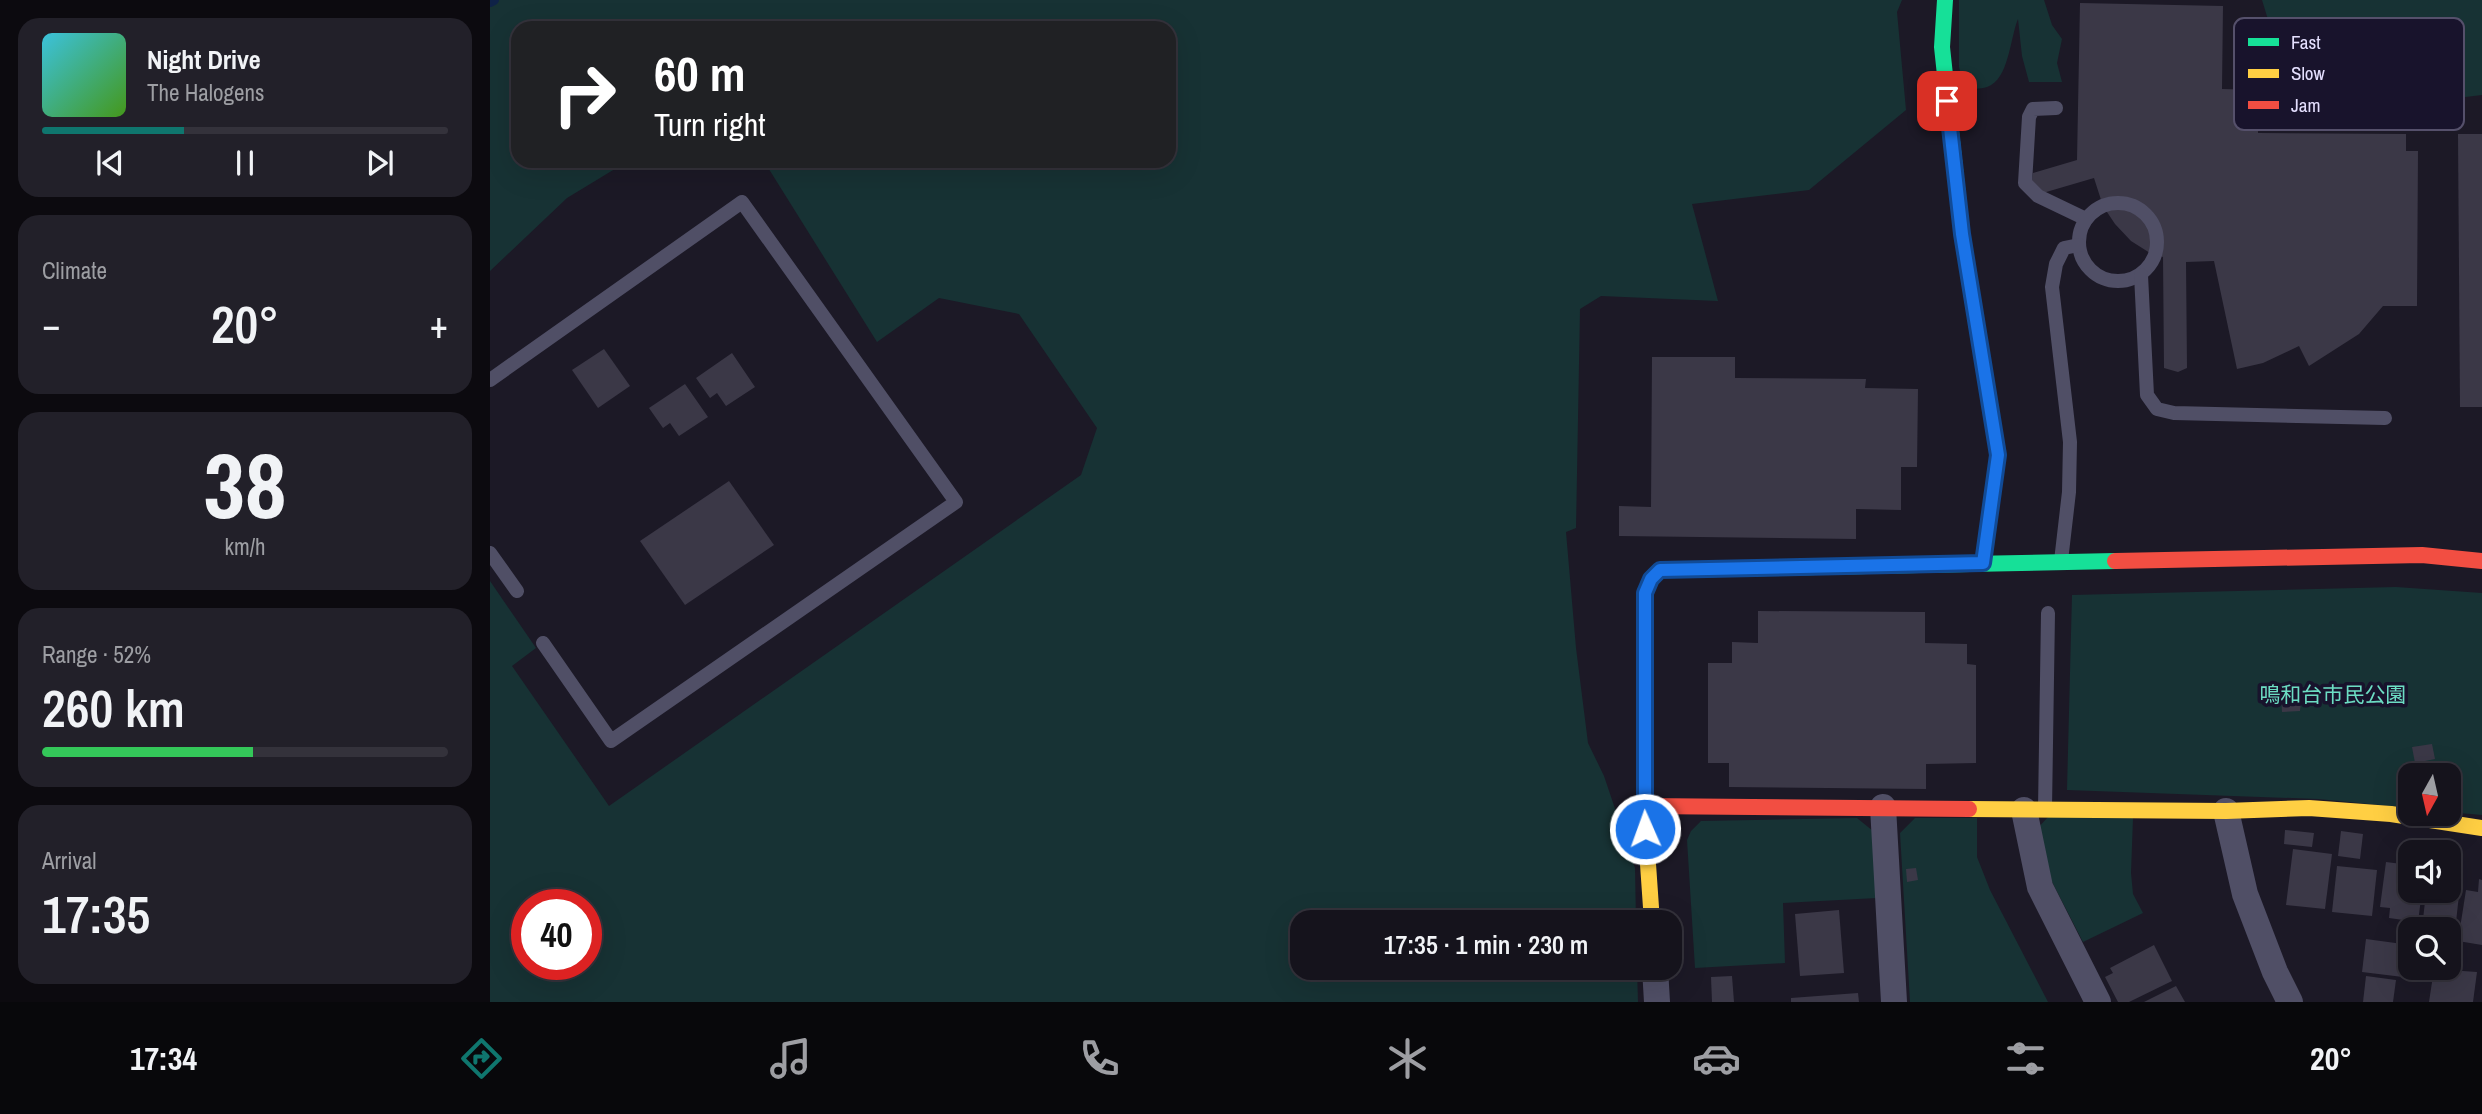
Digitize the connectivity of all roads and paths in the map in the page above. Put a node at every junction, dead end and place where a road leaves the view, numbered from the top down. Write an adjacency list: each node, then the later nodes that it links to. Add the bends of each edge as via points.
1 (1945, 0): 11 (street, via 1942,47 1962,234 1998,455)
2 (2056, 108): 3 (lane, via 2033,109 2029,117 2025,183 2038,196)
3 (2086, 219): 4 (lane); 5 (lane, via 2096,209 2122,202 2147,214 2155,226 2157,253)
4 (2078, 245): 5 (lane, via 2082,259 2101,278 2128,281); 10 (lane, via 2063,248 2052,287 2070,442)
5 (2141, 275): 7 (lane, via 2147,395 2157,409)
6 (490, 380): 14 (lane, via 742,202 956,502 611,740)
7 (2385, 418)
8 (490, 553): 12 (lane)
9 (2482, 561): 10 (street, via 2422,555)
10 (2061, 562): 11 (street)
11 (1983, 563): 15 (street, via 1660,570 1645,593)
12 (517, 591)
13 (2048, 613): 17 (lane)
14 (543, 643)
15 (1644, 806): 16 (street); 20 (street)
16 (1883, 807): 17 (street); 23 (street)
17 (2035, 810): 18 (street); 24 (street, via 2040,887)
18 (2226, 811): 19 (street, via 2309,808); 25 (street, via 2245,894)
19 (2482, 828)
20 (1650, 910)
21 (1656, 980): 22 (street)
22 (1657, 1002)
23 (1894, 1002)
24 (2098, 1002)
25 (2290, 1002)

